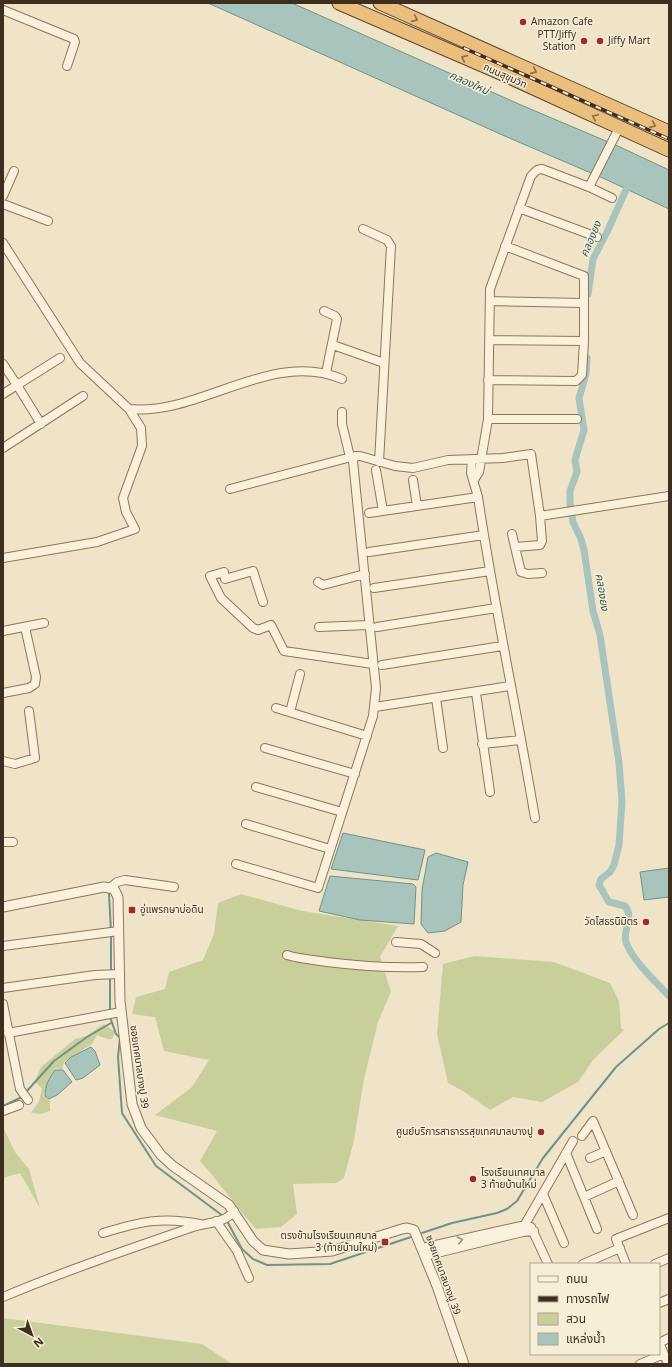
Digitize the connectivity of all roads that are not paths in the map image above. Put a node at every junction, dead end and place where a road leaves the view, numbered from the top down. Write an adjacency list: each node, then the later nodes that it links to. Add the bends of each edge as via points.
1 (339, 3): 5 (highway, ถนนสุขุมวิท, one-way to 1, via 494,70)
2 (380, 3): 6 (highway, ถนนสุขุมวิท, one-way to 6)
3 (3, 10): 4 (street, via 74,40)
4 (67, 66)
5 (617, 132): 7 (highway, ถนนสุขุมวิท); 9 (street)
6 (669, 132)
7 (669, 150)
8 (14, 170): 10 (street)
9 (590, 184): 11 (street); 13 (street, via 542,169 537,170 531,176)
10 (3, 196)
11 (612, 198)
12 (3, 204): 14 (street)
13 (519, 208): 16 (street); 18 (street)
14 (48, 222)
15 (363, 229): 26 (street, via 387,240 391,246)
16 (597, 237)
17 (3, 243): 34 (street, via 80,363)
18 (505, 246): 19 (street, via 491,283); 20 (street, via 582,274)
19 (490, 301): 20 (street); 22 (street)
20 (584, 303): 23 (street)
21 (324, 311): 24 (street, via 336,318)
22 (490, 340): 23 (street); 30 (street)
23 (584, 341): 30 (street, via 582,375 576,381)
24 (333, 345): 26 (street); 28 (street)
25 (60, 358): 31 (street)
26 (384, 363): 43 (street)
27 (3, 364): 31 (street)
28 (326, 373): 29 (street); 34 (street, via 287,372 170,406 149,410)
29 (342, 379)
30 (488, 380): 36 (street)
31 (17, 385): 32 (street); 38 (street)
32 (3, 394)
33 (83, 396): 38 (street)
34 (129, 409): 57 (street, via 137,420 142,434 142,446 123,498 126,512 135,529 98,542)
35 (342, 412): 41 (street, via 342,424)
36 (488, 419): 37 (street); 40 (street)
37 (577, 419)
38 (41, 424): 39 (street)
39 (3, 448)
40 (483, 454): 42 (street); 45 (street, via 479,472); 52 (street, via 532,455)
41 (353, 457): 43 (street, via 360,456); 46 (street); 60 (street)
42 (472, 459): 43 (street, via 448,460 412,468); 45 (street, via 471,474)
43 (379, 461): 50 (street)
44 (413, 480): 49 (street)
45 (474, 480): 48 (street)
46 (230, 489)
47 (669, 496): 52 (street)
48 (478, 497): 49 (street); 54 (street)
49 (417, 506): 50 (street)
50 (383, 511): 51 (street)
51 (369, 514)
52 (540, 516): 55 (street, via 542,544)
53 (512, 534): 55 (street)
54 (484, 535): 56 (street); 58 (street)
55 (515, 547): 59 (street, via 521,572)
56 (369, 552)
57 (3, 558)
58 (490, 571): 62 (street); 64 (street)
59 (542, 573)
60 (365, 574): 61 (street, via 323,585); 67 (street)
61 (318, 582)
62 (374, 588)
63 (263, 602): 71 (street, via 253,571 225,579 224,572 210,576 221,598 253,628 258,630 271,626 284,651)
64 (496, 608): 67 (street); 70 (street)
65 (44, 623): 66 (street)
66 (25, 626): 69 (street); 75 (street, via 36,677 35,684 29,688)
67 (373, 626): 68 (street); 71 (street)
68 (318, 627)
69 (3, 631)
70 (502, 646): 72 (street); 74 (street)
71 (373, 664): 78 (street)
72 (382, 665)
73 (300, 674): 81 (street)
74 (510, 686): 76 (street); 83 (street)
75 (3, 693)
76 (476, 693): 77 (street); 84 (street)
77 (436, 698): 78 (street); 86 (street)
78 (375, 707): 82 (street)
79 (276, 708): 81 (street)
80 (29, 711): 87 (street, via 35,758 15,764)
81 (290, 712): 82 (street)
82 (367, 736): 88 (street)
83 (522, 740): 84 (street); 92 (street)
84 (482, 744): 90 (street)
85 (265, 748): 88 (street)
86 (443, 748)
87 (3, 761)
88 (354, 774): 91 (street)
89 (256, 787): 91 (street)
90 (490, 792)
91 (342, 812): 96 (street)
92 (534, 818)
93 (246, 824): 96 (street)
94 (3, 842): 95 (street)
95 (13, 842)
96 (330, 849): 97 (street, via 318,888)
97 (236, 864)
98 (111, 887): 99 (street, via 125,880); 100 (street); 101 (street, ซอยเทศบาลบางปู 39, via 118,897)
99 (174, 887)
100 (3, 907)
101 (114, 932): 103 (street); 107 (street, ซอยเทศบาลบางปู 39)
102 (396, 942): 104 (street, via 422,944)
103 (3, 946)
104 (435, 953)
105 (288, 955): 106 (street, via 345,964 396,968)
106 (423, 967)
107 (114, 974): 108 (street); 110 (street, ซอยเทศบาลบางปู 39)
108 (3, 988)
109 (3, 1004): 111 (street)
110 (117, 1013): 111 (street); 124 (street, ซอยเทศบาลบางปู 39, via 132,1104 141,1128 173,1166 221,1199)
111 (8, 1033): 112 (street, via 20,1090)
112 (25, 1097)
113 (20, 1105): 114 (street)
114 (3, 1111)
115 (582, 1136): 117 (street, via 593,1121)
116 (573, 1141): 118 (street)
117 (606, 1151): 119 (street); 120 (street)
118 (566, 1153): 121 (street); 122 (street)
119 (590, 1158)
120 (619, 1181): 122 (street); 123 (street)
121 (543, 1194): 127 (street); 131 (street)
122 (584, 1197): 128 (street)
123 (633, 1215)
124 (226, 1218): 126 (street); 133 (street, ซอยเทศบาลบางปู 39, via 257,1246 270,1252 289,1254 332,1251 407,1228 416,1233); 139 (street)
125 (669, 1218): 132 (street, via 616,1240)
126 (201, 1224): 130 (street, via 179,1219 155,1220); 140 (street, via 84,1265)
127 (524, 1226): 129 (street, via 531,1227); 133 (street, one-way to 127)
128 (597, 1229)
129 (534, 1231): 133 (street); 135 (street)
130 (103, 1233)
131 (564, 1243)
132 (620, 1248): 136 (street); 137 (street)
133 (424, 1252): 143 (street, ซอยเทศบาลบางปู 39)
134 (669, 1258): 138 (street)
135 (548, 1263)
136 (585, 1263)
137 (626, 1263)
138 (657, 1263)
139 (249, 1278)
140 (3, 1297)
141 (660, 1344): 142 (street)
142 (664, 1354): 144 (street); 145 (street)
143 (464, 1364)
144 (640, 1364)
145 (668, 1364)

